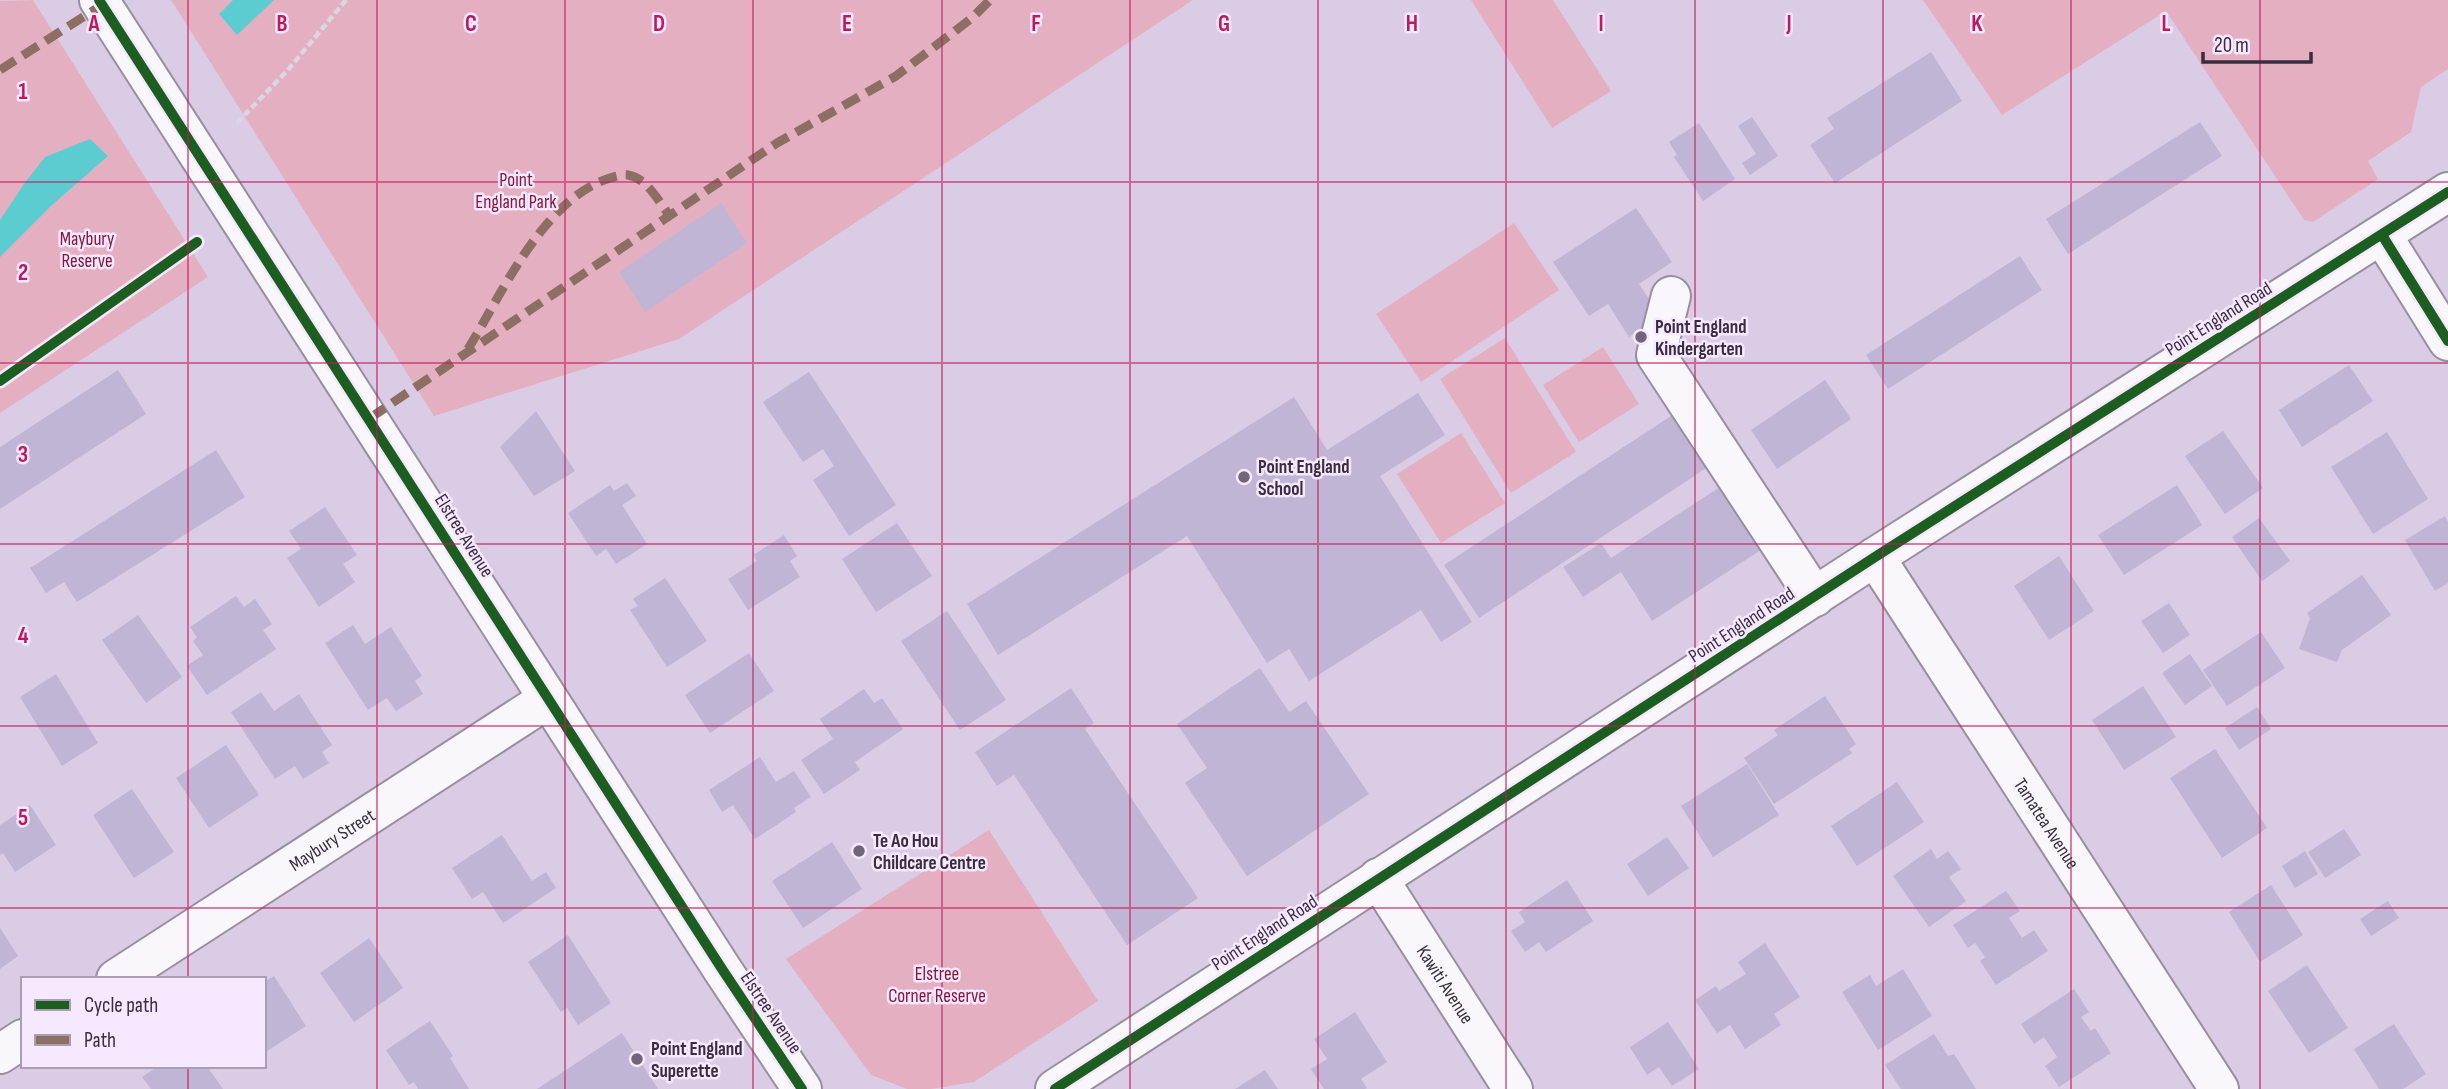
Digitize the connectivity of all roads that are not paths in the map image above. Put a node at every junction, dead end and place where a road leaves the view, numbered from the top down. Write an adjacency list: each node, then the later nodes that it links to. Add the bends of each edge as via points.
1 (99, 0): 8 (street, Elstree Avenue)
2 (2448, 192): 3 (street, Point England Road)
3 (2382, 235): 5 (street); 6 (street, Point England Road)
4 (1671, 296): 7 (street, via 1656,355)
5 (2448, 341)
6 (1875, 557): 7 (street, Point England Road); 17 (street, Tamatea Avenue)
7 (1815, 597): 9 (street, Point England Road)
8 (548, 699): 10 (street, Maybury Street); 14 (street, Elstree Avenue)
9 (1378, 878): 13 (street, Point England Road); 16 (street, Kawiti Avenue)
10 (119, 977)
11 (21, 1040): 12 (street)
12 (0, 1054)
13 (1106, 1075): 15 (street, Point England Road)
14 (802, 1089)
15 (1055, 1089)
16 (1513, 1089)
17 (2219, 1089)

